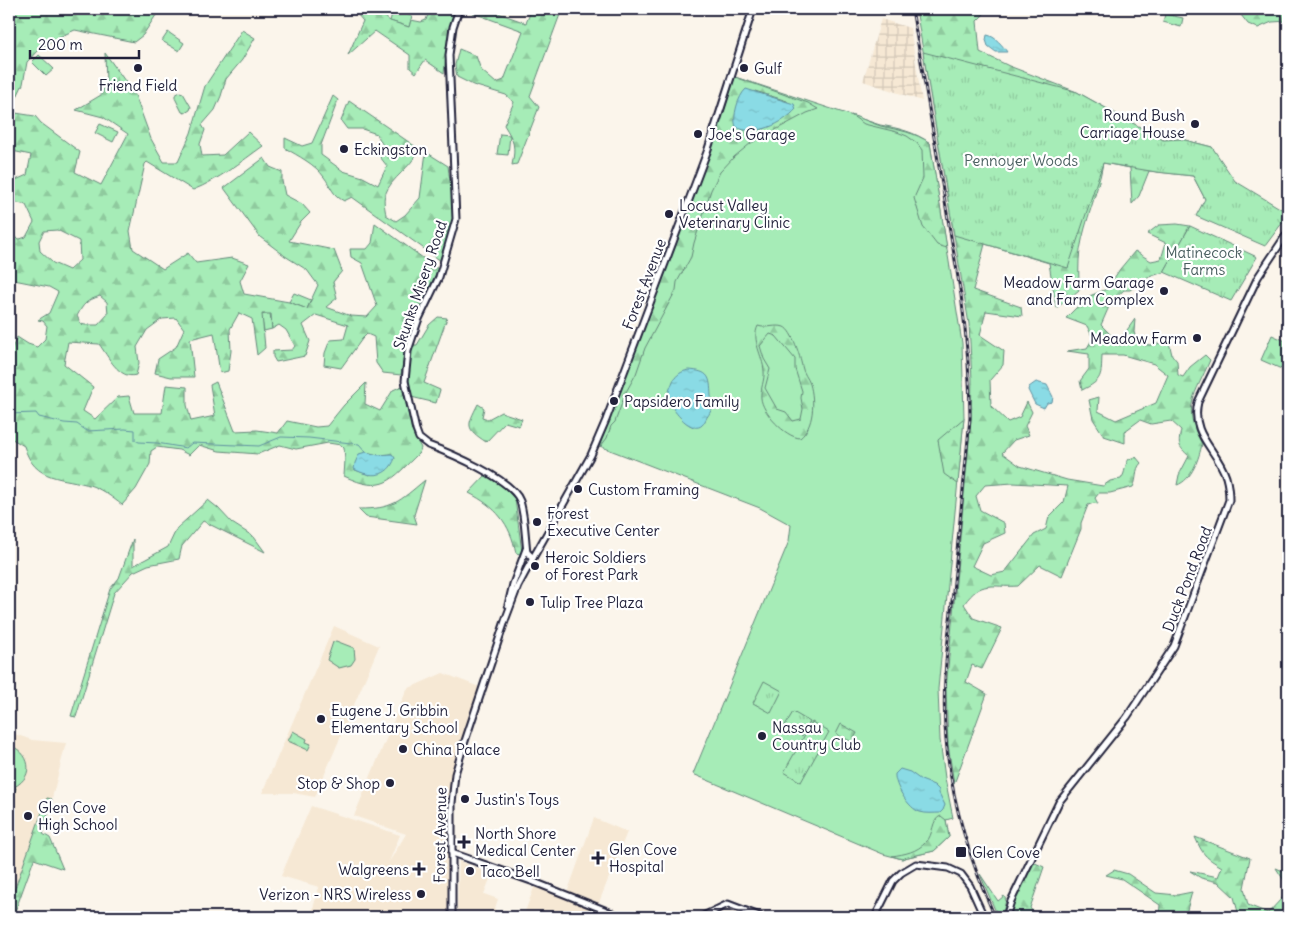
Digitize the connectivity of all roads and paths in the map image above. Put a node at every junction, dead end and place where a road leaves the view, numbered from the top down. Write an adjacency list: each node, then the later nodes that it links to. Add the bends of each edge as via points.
1 (459, 9): 4 (main road, Skunks Misery Road, via 450,55 456,219 439,277 412,335 405,381 419,438 492,475 520,500)
2 (753, 9): 5 (main road, Forest Avenue, via 707,152 606,420)
3 (1288, 232): 14 (main road, Duck Pond Road, via 1258,277 1198,402 1198,426 1226,477 1229,500 1179,635 1127,717 1059,802)
4 (526, 548): 5 (main road); 6 (main road, via 513,584)
5 (533, 558): 6 (main road, Forest Avenue)
6 (506, 618): 7 (main road, Forest Avenue, via 455,774)
7 (452, 853): 8 (main road, Forest Avenue); 9 (main road)
8 (452, 917)
9 (622, 917)
10 (701, 917): 11 (main road, via 728,904)
11 (762, 917)
12 (875, 917): 13 (main road, via 893,881 916,864 948,868 961,874)
13 (984, 917)
14 (1006, 917)

